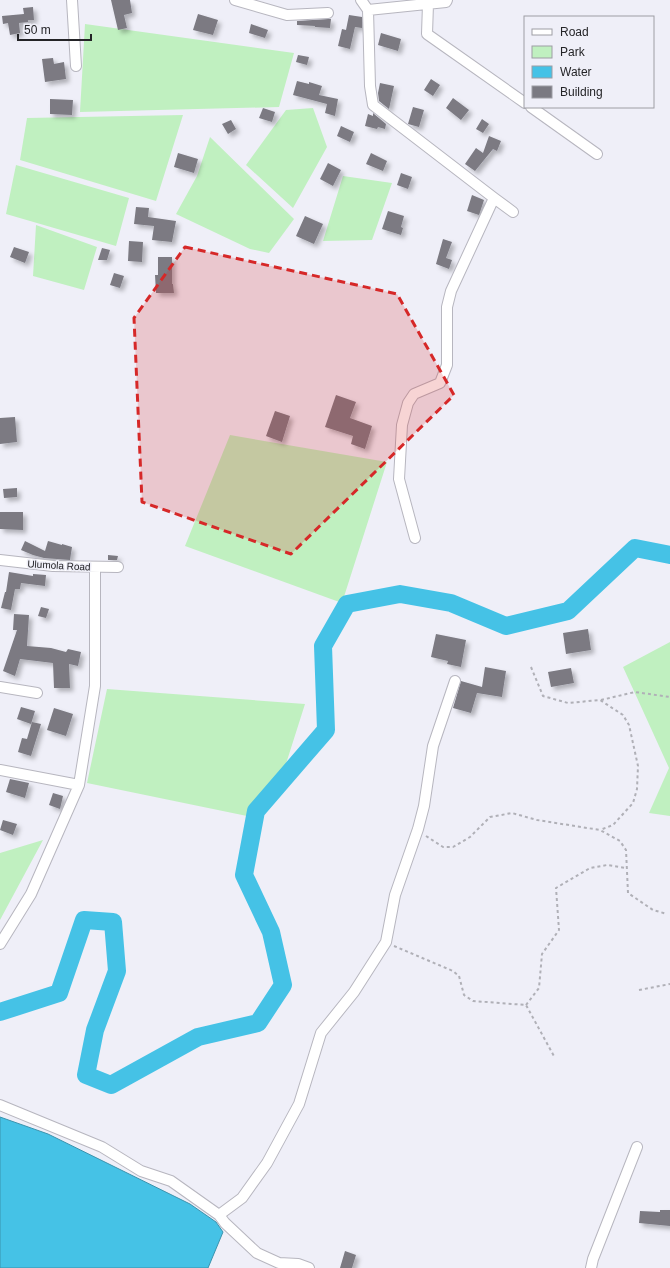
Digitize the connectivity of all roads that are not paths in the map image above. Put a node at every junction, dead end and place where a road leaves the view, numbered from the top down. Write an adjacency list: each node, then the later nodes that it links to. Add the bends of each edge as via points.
1 (72, 0): 8 (street)
2 (235, 0): 7 (street, via 287,15)
3 (361, 0): 6 (street)
4 (447, 0): 5 (street)
5 (428, 4): 6 (street); 9 (street, via 427,34)
6 (368, 10): 12 (street, via 373,105)
7 (328, 13)
8 (76, 66)
9 (524, 102)
10 (532, 108): 11 (street)
11 (597, 154)
12 (494, 198): 13 (street); 14 (street, via 451,291 447,307 447,365 440,383 414,394 408,403 402,425 399,479)
13 (513, 212)
14 (416, 538)
15 (0, 560): 16 (street, Ulumola Road, via 53,566)
16 (95, 567): 17 (street, Ulumola Road); 22 (street, via 95,686)
17 (118, 567)
18 (455, 681): 26 (street, via 433,746 424,806 395,895 386,942 354,992 321,1033 299,1104 267,1162 242,1198)
19 (0, 686): 20 (street)
20 (37, 693)
21 (0, 770): 22 (street)
22 (79, 785): 23 (street, via 31,894)
23 (0, 944)
24 (0, 1105): 26 (street, via 102,1147 141,1171 171,1181)
25 (637, 1147): 28 (street)
26 (219, 1215): 27 (street, via 257,1253 279,1263 298,1264)
27 (309, 1268)
28 (591, 1268)

